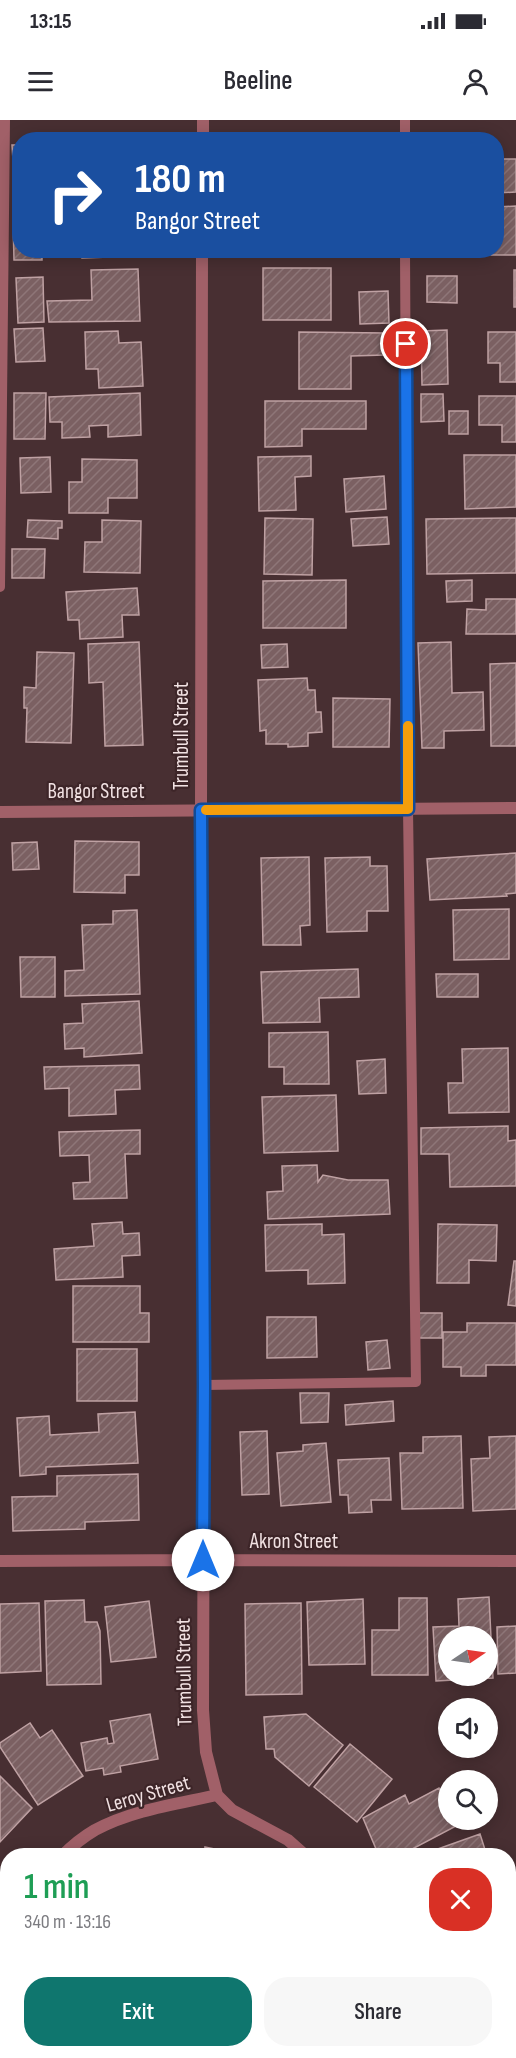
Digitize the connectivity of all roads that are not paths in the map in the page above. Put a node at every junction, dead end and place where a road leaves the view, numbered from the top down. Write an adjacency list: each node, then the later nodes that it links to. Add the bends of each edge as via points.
1 (5, 120): 4 (lane)
2 (202, 258): 7 (street, Trumbull Street)
3 (405, 258): 6 (lane)
4 (0, 587)
5 (516, 808): 6 (street, Bangor Street)
6 (408, 809): 7 (street, Bangor Street); 9 (lane, via 416,1382)
7 (201, 810): 8 (street, Bangor Street); 9 (street, Trumbull Street)
8 (0, 812)
9 (204, 1385): 10 (street, Trumbull Street)
10 (203, 1560): 11 (street, Akron Street); 12 (street, Akron Street); 13 (street, Trumbull Street, via 203,1710 206,1752)
11 (516, 1561)
12 (0, 1562)
13 (217, 1795): 14 (street, Leroy Street, via 117,1821); 15 (street, via 237,1813)
14 (72, 1848)
15 (297, 1848)

